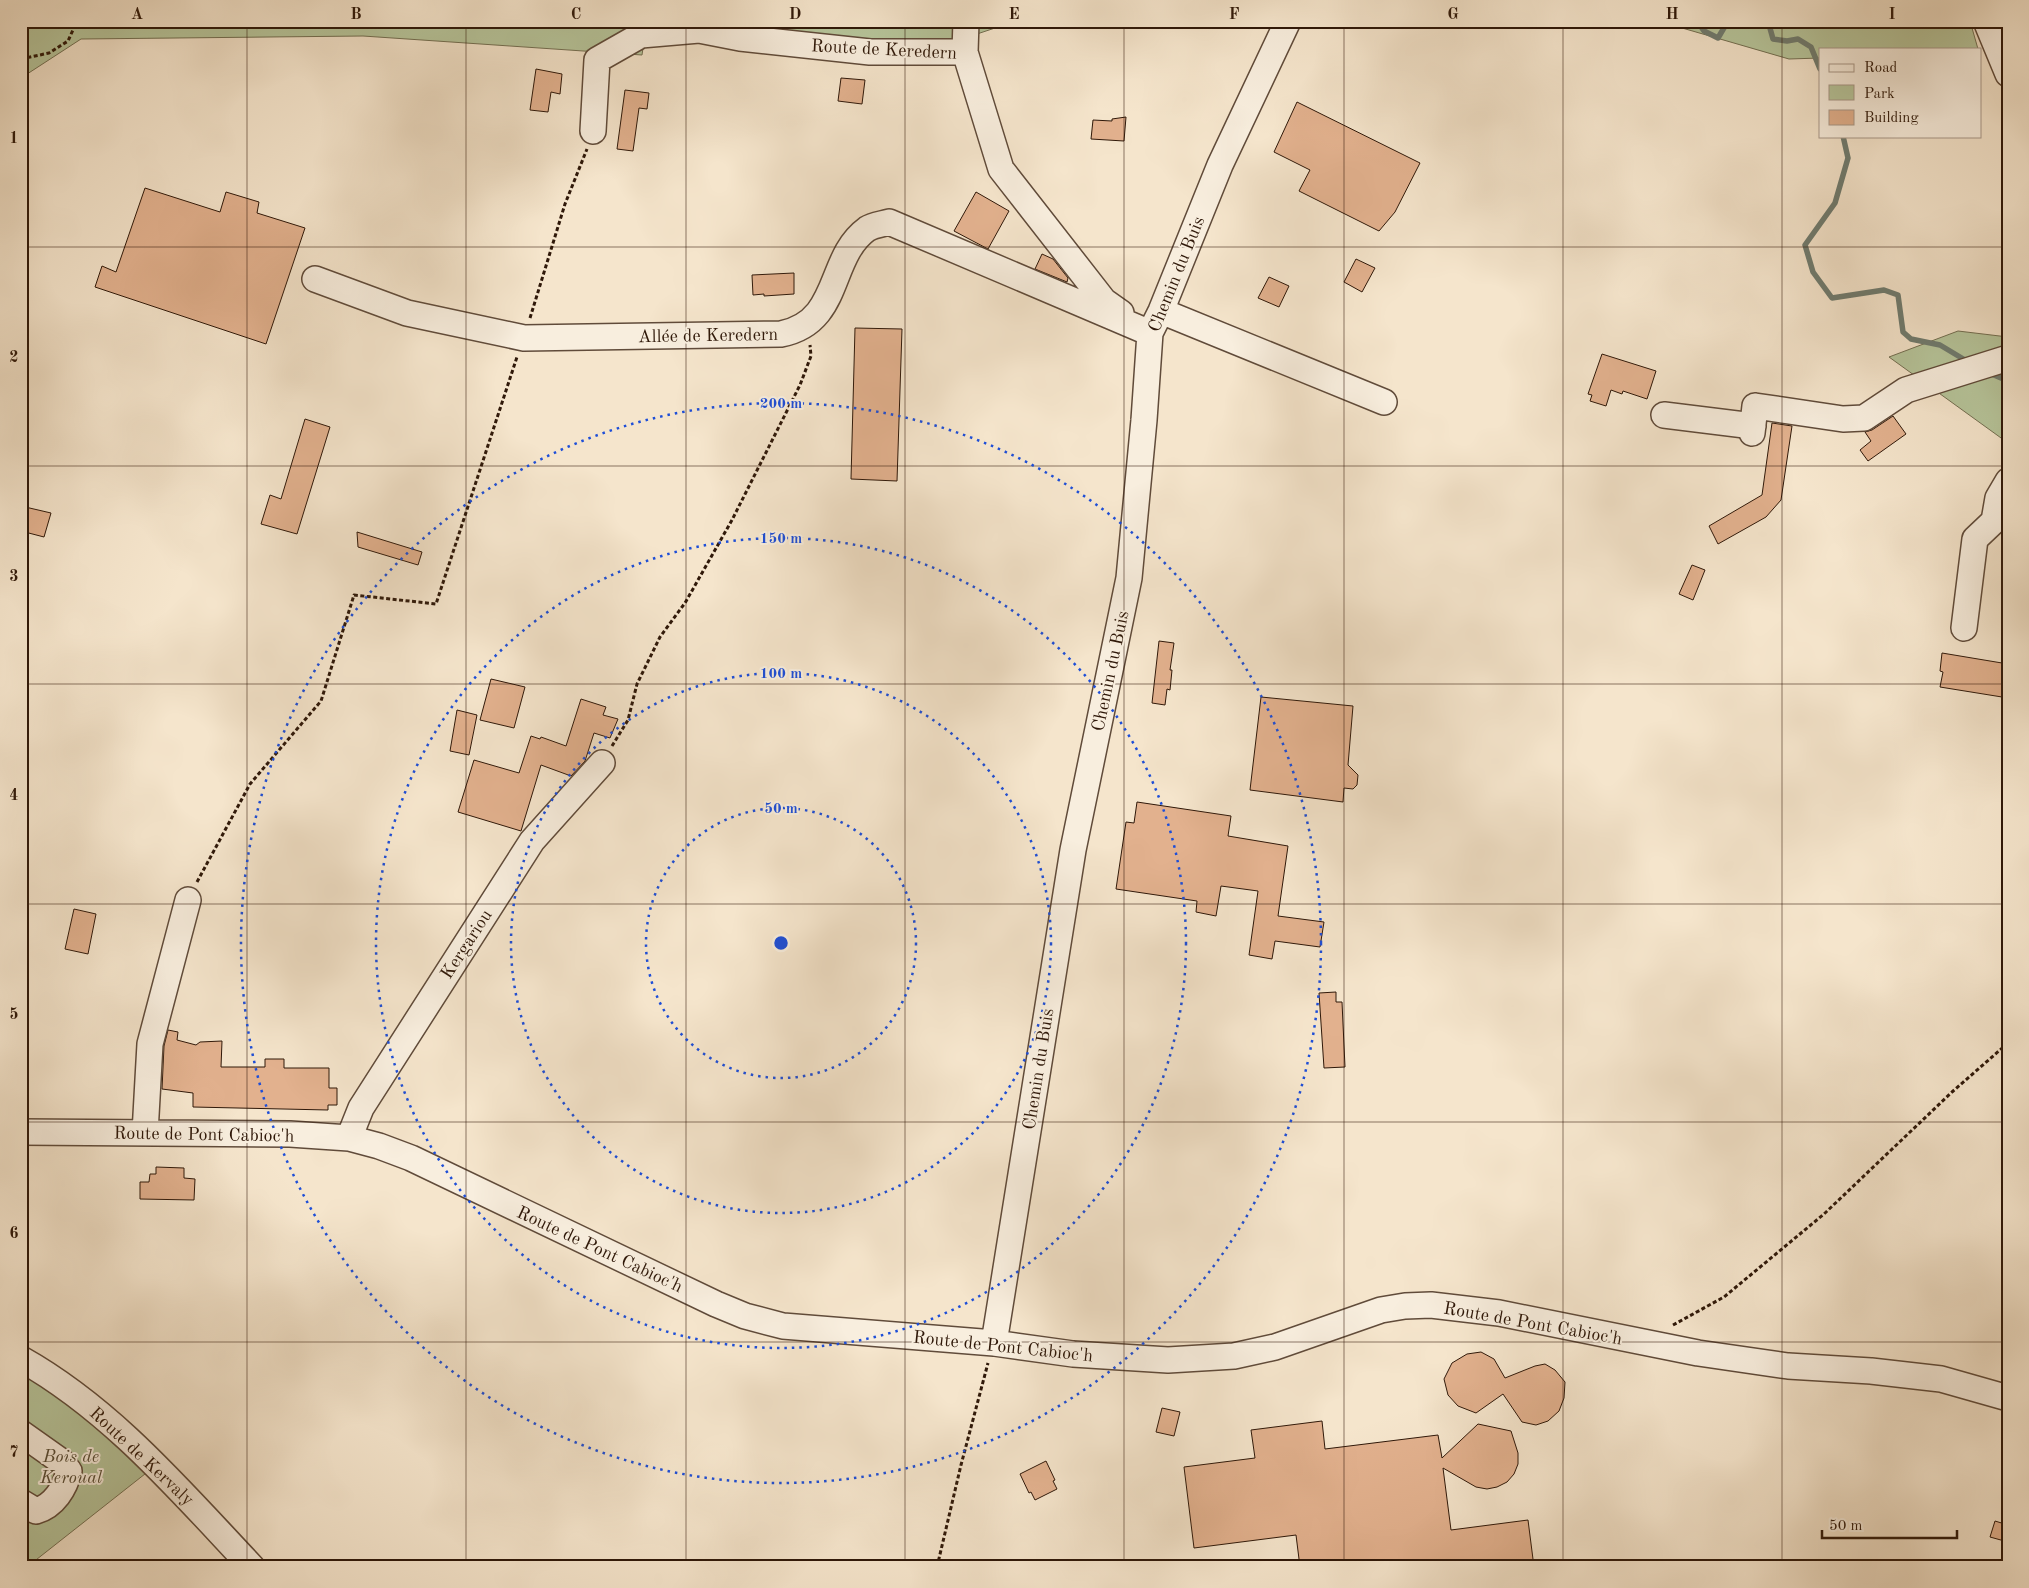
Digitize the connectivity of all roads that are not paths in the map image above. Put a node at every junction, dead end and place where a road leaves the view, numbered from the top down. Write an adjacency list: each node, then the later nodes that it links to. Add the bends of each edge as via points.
1 (966, 21): 4 (street)
2 (1288, 21): 8 (street, Chemin du Buis, via 1220,165)
3 (1986, 21): 5 (street)
4 (965, 52): 6 (street, Route de Keredern, via 870,52 740,38 698,30 641,35 597,60); 9 (street, Route de Keredern, via 1001,168 1104,301)
5 (2008, 74)
6 (593, 132)
7 (315, 279): 9 (street, Allée de Keredern, via 407,312 524,338 781,334 794,331 817,314 828,299 852,245 868,228 889,222)
8 (1161, 311): 9 (street, Chemin du Buis); 11 (street)
9 (1150, 333): 21 (street, Chemin du Buis, via 1129,578 1073,850)
10 (2004, 360): 12 (street, via 1906,390 1864,418 1843,419 1756,406 1753,430)
11 (1384, 402)
12 (1664, 415)
13 (2008, 481): 14 (street, via 1998,498)
14 (2001, 528): 15 (street, via 1975,539)
15 (1964, 628)
16 (602, 763): 20 (street, Kergariou, via 532,841 361,1108)
17 (188, 900): 19 (street, via 150,1044)
18 (21, 1132): 19 (street, Route de Pont Cabioc'h)
19 (145, 1133): 20 (street, Route de Pont Cabioc'h, via 290,1134)
20 (349, 1138): 21 (street, Route de Pont Cabioc'h, via 411,1158 623,1261 746,1316 784,1326)
21 (994, 1343): 23 (street, Route de Pont Cabioc'h, via 1073,1354 1168,1360 1234,1356 1275,1346 1381,1310 1430,1305 1499,1313 1659,1347 1788,1366 1941,1379)
22 (21, 1359): 26 (street, Route de Kervaly, via 48,1374 145,1454)
23 (2008, 1398)
24 (21, 1432): 25 (street, via 62,1462 69,1471 54,1501 45,1508 36,1510)
25 (21, 1502)
26 (252, 1567)

